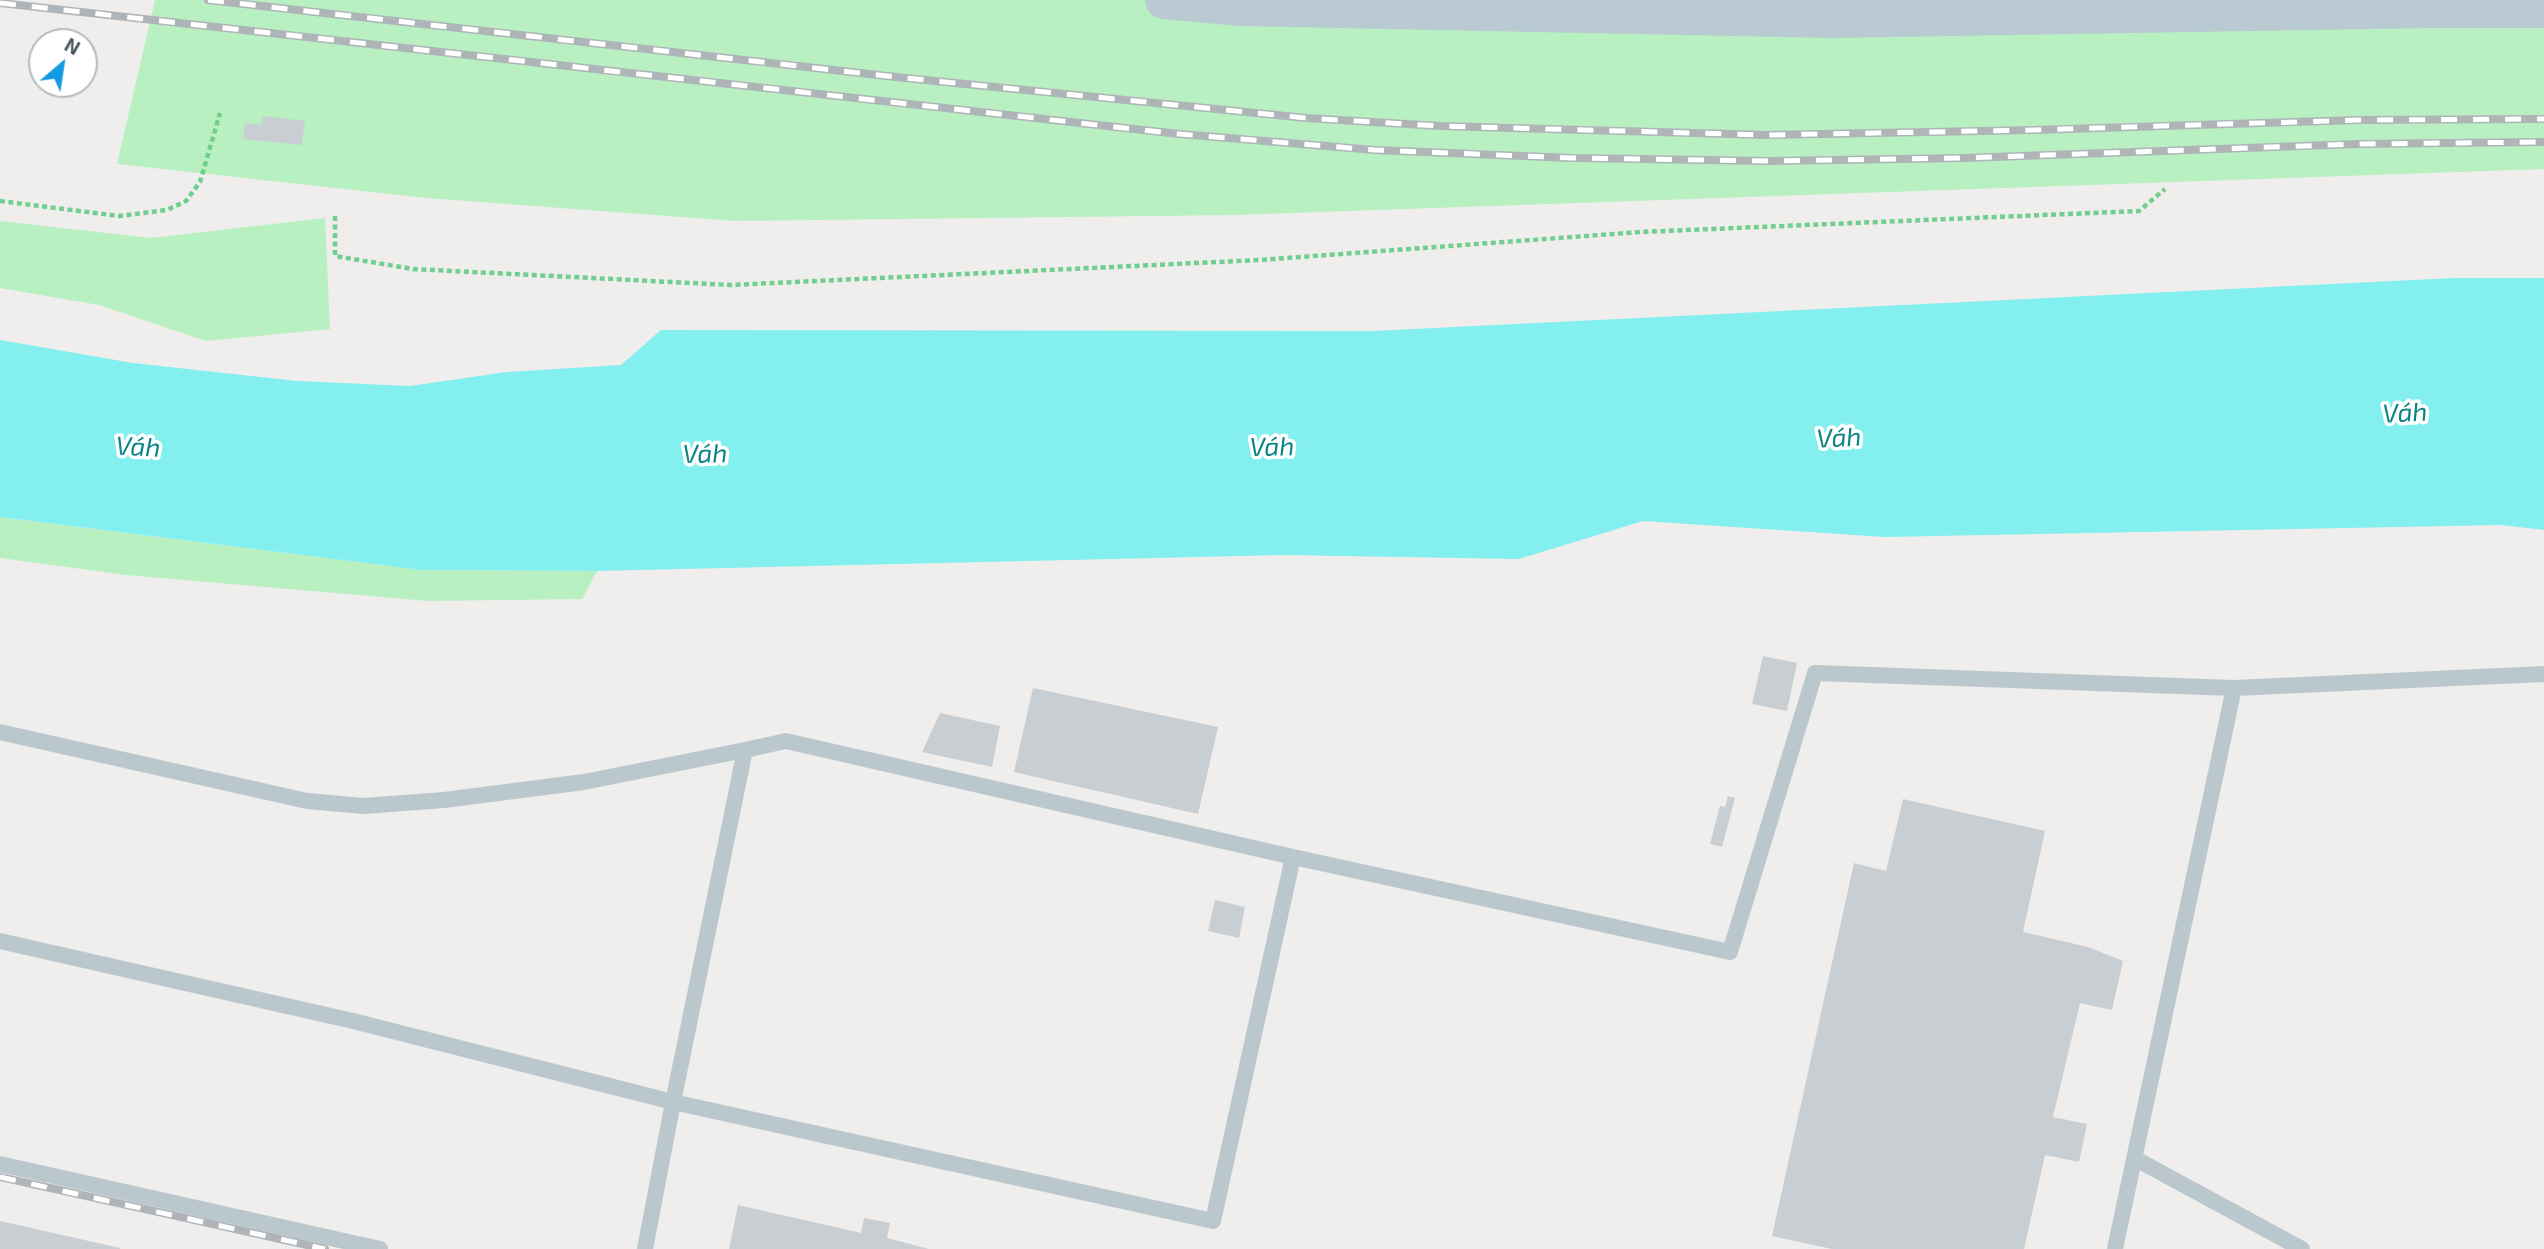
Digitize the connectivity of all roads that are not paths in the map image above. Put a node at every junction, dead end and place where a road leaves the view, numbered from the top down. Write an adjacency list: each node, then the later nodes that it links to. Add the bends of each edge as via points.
1 (1164, 0): 2 (street, via 1240,7 1832,19)
2 (2544, 9)
3 (2544, 674): 4 (lane)
4 (2234, 688): 7 (lane, via 1815,673 1730,952); 10 (lane)
5 (0, 732): 6 (lane, via 307,801 364,806 584,782)
6 (745, 750): 7 (lane, via 786,741); 9 (lane)
7 (1293, 857): 9 (lane, via 1213,1221)
8 (0, 941): 9 (lane, via 353,1021)
9 (673, 1102): 13 (lane)
10 (2134, 1158): 14 (lane); 15 (lane)
11 (0, 1164): 12 (lane)
12 (380, 1249)
13 (645, 1249)
14 (2115, 1249)
15 (2302, 1249)

